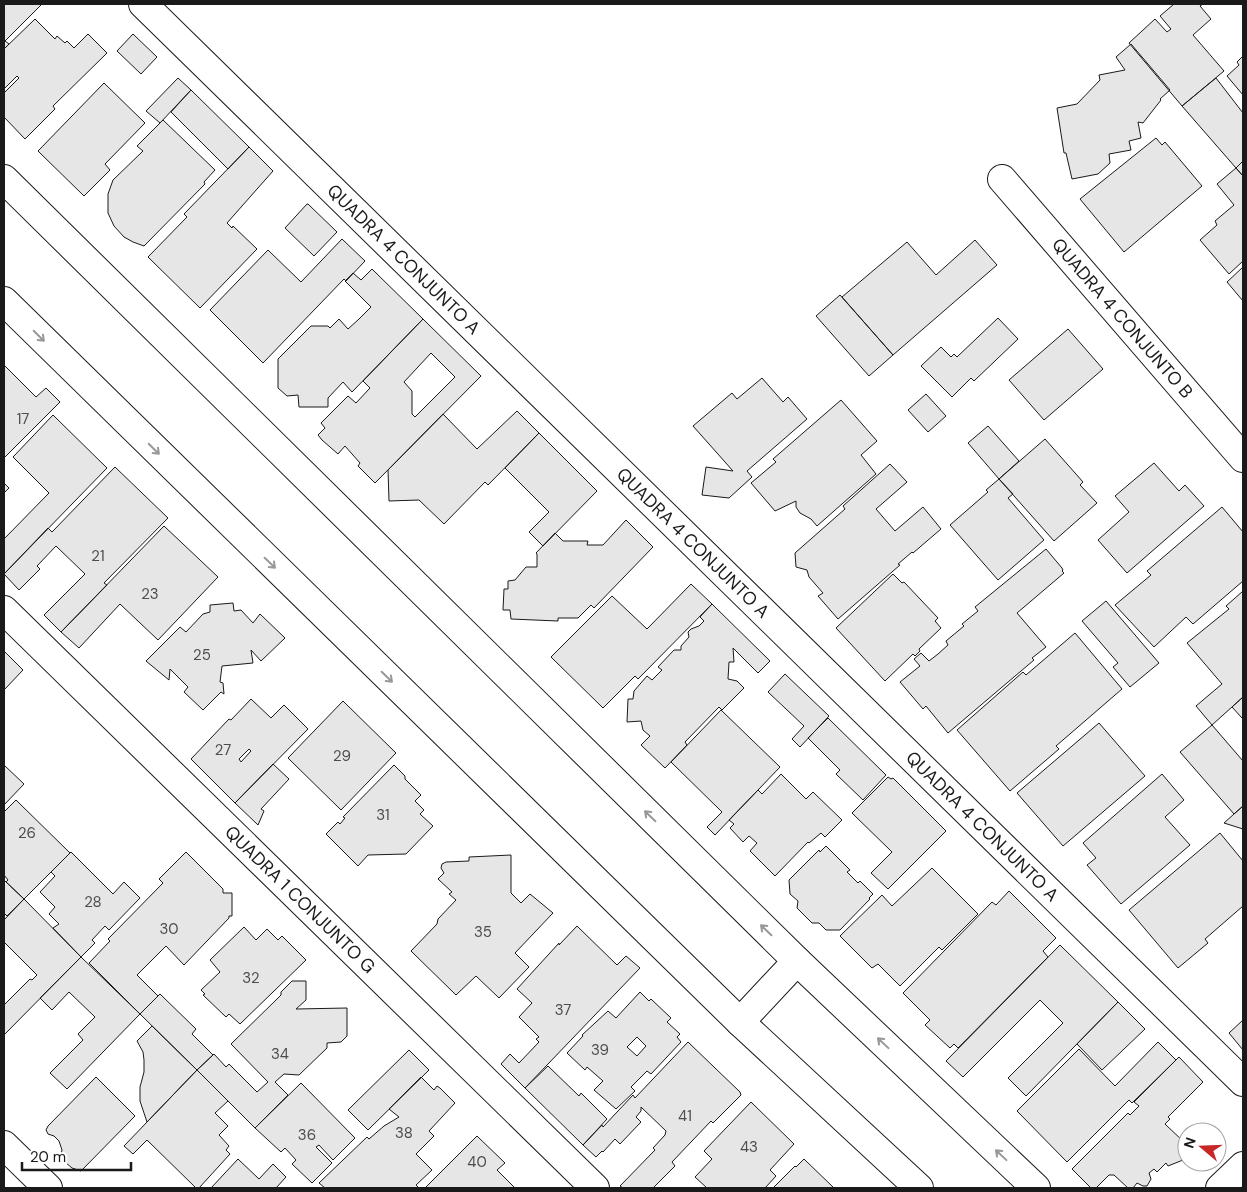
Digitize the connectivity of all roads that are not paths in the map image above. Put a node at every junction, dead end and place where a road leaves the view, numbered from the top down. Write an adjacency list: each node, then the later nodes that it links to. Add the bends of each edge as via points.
1 (143, 4): 9 (street, QUADRA 4 CONJUNTO A)
2 (4, 179): 7 (street, one-way to 2)
3 (1002, 179): 5 (street, QUADRA 4 CONJUNTO B)
4 (4, 301): 8 (street, one-way to 8)
5 (1243, 458)
6 (4, 610): 13 (street, QUADRA 1 CONJUNTO G)
7 (797, 961): 8 (street); 15 (street, one-way to 7)
8 (740, 1022): 14 (street)
9 (1243, 1082)
10 (4, 1145): 12 (street)
11 (1243, 1166): 16 (street)
12 (48, 1188)
13 (595, 1188)
14 (919, 1188)
15 (1036, 1188)
16 (1220, 1188)

